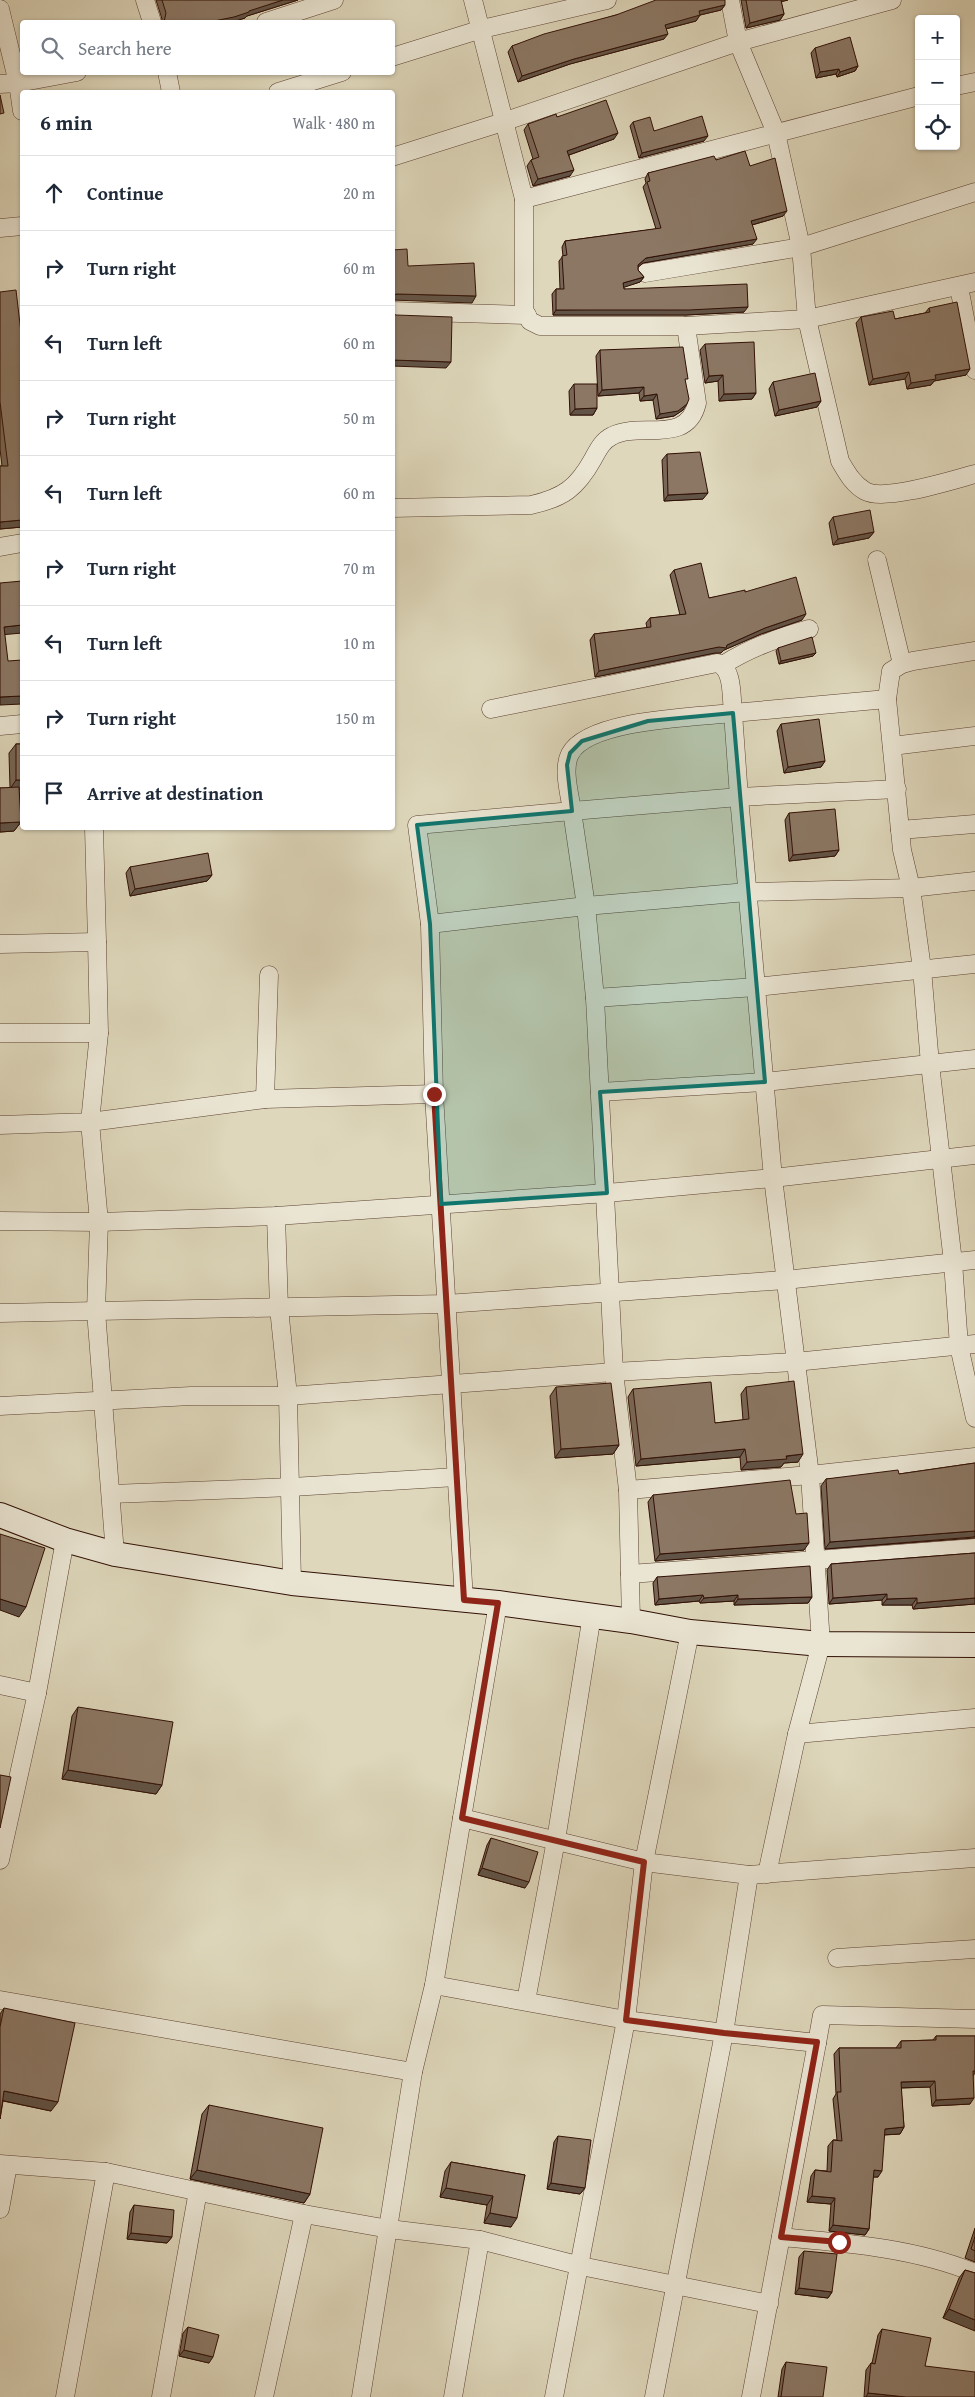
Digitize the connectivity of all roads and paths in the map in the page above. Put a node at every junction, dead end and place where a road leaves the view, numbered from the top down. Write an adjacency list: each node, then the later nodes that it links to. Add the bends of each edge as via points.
1 (145, 0): 8 (street)
2 (334, 0): 9 (street)
3 (473, 0): 10 (street)
4 (607, 0): 10 (street)
5 (730, 0): 11 (street)
6 (892, 0): 11 (street)
7 (0, 9): 17 (street)
8 (151, 20)
9 (272, 20)
10 (482, 29): 12 (street); 24 (street)
11 (738, 42): 24 (street); 25 (street)
12 (395, 56)
13 (62, 75): 17 (street)
14 (168, 75): 20 (street)
15 (332, 75): 21 (street)
16 (975, 82): 19 (street)
17 (18, 83): 18 (street); 22 (street)
18 (0, 84)
19 (960, 85)
20 (171, 90)
21 (284, 90)
22 (20, 97)
23 (915, 97): 25 (street)
24 (503, 122): 26 (street); 28 (street)
25 (776, 133): 28 (street); 31 (street)
26 (395, 156)
27 (975, 192): 31 (street)
28 (524, 199): 35 (street, via 524,310)
29 (20, 226): 30 (street)
30 (0, 228)
31 (801, 247): 32 (street); 36 (street)
32 (645, 273)
33 (967, 285): 36 (street); 38 (street)
34 (395, 311): 35 (street)
35 (527, 316): 37 (street, via 540,326)
36 (807, 319): 37 (street); 39 (street, via 840,462 849,478 866,492 888,494)
37 (686, 326): 40 (street, via 697,403 694,414 686,423 671,430 623,432 604,441 575,486 550,501 531,505)
38 (975, 370)
39 (975, 474)
40 (395, 508)
41 (20, 543): 42 (street)
42 (0, 546)
43 (877, 560): 46 (street)
44 (809, 629): 47 (street, via 738,655)
45 (975, 651): 46 (street)
46 (902, 664): 48 (street, via 892,671)
47 (723, 665): 49 (street, via 717,663); 50 (street, via 728,670)
48 (888, 699): 50 (street); 54 (street)
49 (491, 709)
50 (733, 713): 56 (street); 57 (street, via 648,721 609,730 582,741 570,753 567,765)
51 (20, 724): 52 (street)
52 (0, 726)
53 (975, 736): 54 (street)
54 (892, 746): 55 (street)
55 (897, 789): 56 (street); 60 (street)
56 (739, 797): 57 (street); 63 (street)
57 (572, 811): 64 (street); 65 (street, via 417,825)
58 (975, 824): 60 (street)
59 (94, 830): 66 (street)
60 (900, 830): 62 (street)
61 (975, 881): 62 (street)
62 (912, 888): 63 (street); 69 (street)
63 (747, 892): 64 (street); 71 (street)
64 (586, 906): 65 (street); 72 (street)
65 (430, 924): 79 (street)
66 (97, 942): 67 (street); 74 (street)
67 (0, 944)
68 (975, 964): 69 (street)
69 (922, 969): 71 (street); 76 (street)
70 (269, 976): 80 (street)
71 (756, 987): 72 (street); 77 (street)
72 (595, 998): 78 (street)
73 (0, 1033): 74 (street)
74 (99, 1033): 81 (street)
75 (975, 1059): 76 (street)
76 (930, 1064): 77 (street); 84 (street)
77 (765, 1082): 78 (street); 85 (street)
78 (600, 1092): 86 (street)
79 (434, 1094): 80 (street); 87 (street)
80 (265, 1099): 81 (street)
81 (90, 1122): 82 (street); 90 (street)
82 (0, 1125)
83 (975, 1155): 84 (street)
84 (941, 1157): 85 (street); 92 (street)
85 (773, 1178): 86 (street); 93 (street)
86 (606, 1193): 87 (street); 94 (street)
87 (441, 1204): 88 (street); 95 (street)
88 (276, 1216): 90 (street); 96 (street)
89 (0, 1221): 90 (street)
90 (99, 1222): 97 (street)
91 (975, 1260): 92 (street)
92 (953, 1262): 93 (street); 99 (street)
93 (784, 1280): 94 (street); 100 (street)
94 (610, 1292): 95 (street); 101 (street)
95 (446, 1304): 96 (street); 102 (street)
96 (279, 1308): 97 (street); 103 (street)
97 (96, 1311): 98 (street); 104 (street)
98 (0, 1313)
99 (967, 1345): 100 (street); 106 (street)
100 (795, 1362): 101 (street); 108 (street)
101 (614, 1372): 102 (street); 111 (street)
102 (451, 1384): 103 (street); 109 (street)
103 (288, 1396): 104 (street, via 191,1396); 110 (street)
104 (103, 1402): 105 (street); 112 (street)
105 (0, 1406)
106 (975, 1418)
107 (975, 1457): 108 (street)
108 (810, 1475): 111 (street); 117 (street)
109 (456, 1477): 110 (street); 120 (street)
110 (292, 1487): 112 (street); 119 (street)
111 (628, 1490): 118 (street)
112 (111, 1494): 116 (street)
113 (0, 1514): 114 (main road)
114 (65, 1540): 116 (main road); 128 (street)
115 (975, 1548): 117 (street)
116 (114, 1554): 119 (main road)
117 (817, 1559): 118 (street); 125 (street)
118 (630, 1574): 123 (street)
119 (292, 1583): 120 (main road)
120 (464, 1600): 121 (main road)
121 (498, 1603): 122 (main road); 131 (street)
122 (592, 1615): 123 (main road); 132 (street)
123 (631, 1621): 124 (main road)
124 (690, 1632): 125 (main road); 135 (street)
125 (821, 1644): 126 (main road); 130 (street)
126 (975, 1645)
127 (0, 1685): 128 (street)
128 (36, 1693): 134 (street)
129 (975, 1718): 130 (street)
130 (797, 1734): 137 (street)
131 (462, 1818): 132 (street); 140 (street)
132 (556, 1840): 135 (street); 142 (street)
133 (975, 1858): 137 (street)
134 (0, 1860)
135 (644, 1862): 136 (street); 143 (street)
136 (749, 1874): 137 (street); 145 (street)
137 (767, 1874)
138 (975, 1949): 139 (street)
139 (838, 1958)
140 (434, 1984): 142 (street); 147 (street)
141 (0, 2000): 147 (street)
142 (526, 2000): 143 (street)
143 (626, 2020): 145 (street); 156 (street)
144 (975, 2020): 146 (street, via 822,2015)
145 (724, 2033): 146 (street); 158 (street)
146 (817, 2042): 154 (street)
147 (413, 2072): 153 (street)
148 (4, 2164): 149 (street); 151 (street)
149 (106, 2172): 150 (street); 160 (street)
150 (198, 2191): 152 (street); 161 (street)
151 (0, 2209)
152 (304, 2214): 153 (street); 162 (street)
153 (389, 2229): 155 (street); 163 (street)
154 (781, 2237): 157 (street, via 906,2252); 159 (street)
155 (480, 2240): 156 (street); 164 (street)
156 (581, 2266): 158 (street); 165 (street)
157 (975, 2273)
158 (675, 2283): 159 (street); 166 (street)
159 (769, 2304): 167 (street)
160 (65, 2397)
161 (161, 2397)
162 (264, 2397)
163 (361, 2397)
164 (453, 2397)
165 (554, 2397)
166 (654, 2397)
167 (751, 2397)

